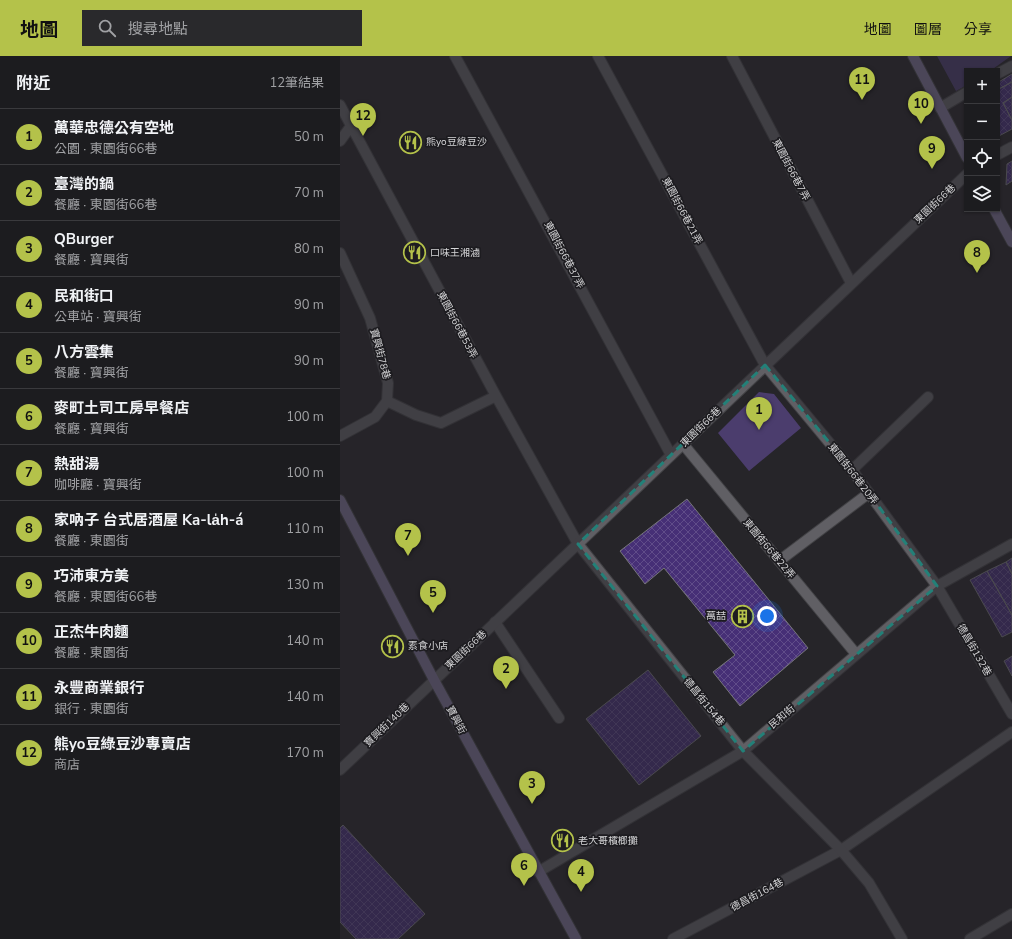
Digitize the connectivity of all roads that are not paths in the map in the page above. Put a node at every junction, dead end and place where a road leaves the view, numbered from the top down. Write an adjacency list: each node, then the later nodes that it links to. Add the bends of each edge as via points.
1 (455, 56): 26 (street, 東園街66巷37弄)
2 (598, 56): 20 (street, 東園街66巷21弄)
3 (732, 56): 19 (street, 東園街66巷7弄)
4 (912, 56): 9 (street)
5 (1012, 66): 6 (street)
6 (1000, 72)
7 (964, 94): 9 (street)
8 (340, 105): 10 (street, 東園街66巷53弄)
9 (940, 108): 13 (street)
10 (351, 126): 11 (street); 21 (street, 東園街66巷53弄)
11 (340, 140)
12 (1012, 147): 14 (street)
13 (964, 152)
14 (1000, 153)
15 (965, 176): 19 (street, 東園街66巷)
16 (996, 212): 17 (street)
17 (1012, 242)
18 (340, 253): 23 (street, 寶興街78巷, via 370,318 388,383)
19 (851, 283): 20 (street, 東園街66巷)
20 (765, 365): 25 (street, 東園街66巷); 27 (street, 東園街66巷20弄)
21 (496, 396): 23 (street, via 441,423 416,415); 30 (street, 東園街66巷53弄)
22 (928, 397): 27 (street)
23 (387, 401): 24 (street, via 375,417)
24 (340, 436)
25 (683, 444): 26 (street, 東園街66巷); 32 (street, 東園街66巷22弄)
26 (671, 455): 30 (street, 東園街66巷)
27 (852, 470): 28 (street, 東園街66巷20弄)
28 (869, 493): 32 (street); 33 (street, 東園街66巷20弄)
29 (340, 500): 36 (street, 寶興街)
30 (578, 544): 34 (street, 東園街66巷); 40 (street, 德昌街154巷)
31 (1012, 544): 33 (street, 民和街)
32 (780, 561): 35 (street, 東園街66巷22弄)
33 (937, 586): 35 (street, 民和街); 37 (street, 德昌街132巷)
34 (495, 622): 36 (street, 東園街66巷); 38 (street)
35 (856, 654): 40 (street, 民和街)
36 (434, 680): 41 (street, 寶興街140巷); 43 (street, 寶興街)
37 (1012, 714)
38 (559, 718)
39 (1012, 732): 42 (street)
40 (743, 750): 42 (street, 德昌街154巷); 43 (street, 民和街)
41 (340, 770)
42 (841, 850): 46 (street, 德昌街164巷); 47 (street, 德昌街154巷, via 869,883)
43 (538, 872): 45 (street, 寶興街)
44 (1012, 914): 48 (street)
45 (576, 939)
46 (673, 939)
47 (902, 939)
48 (970, 939)

